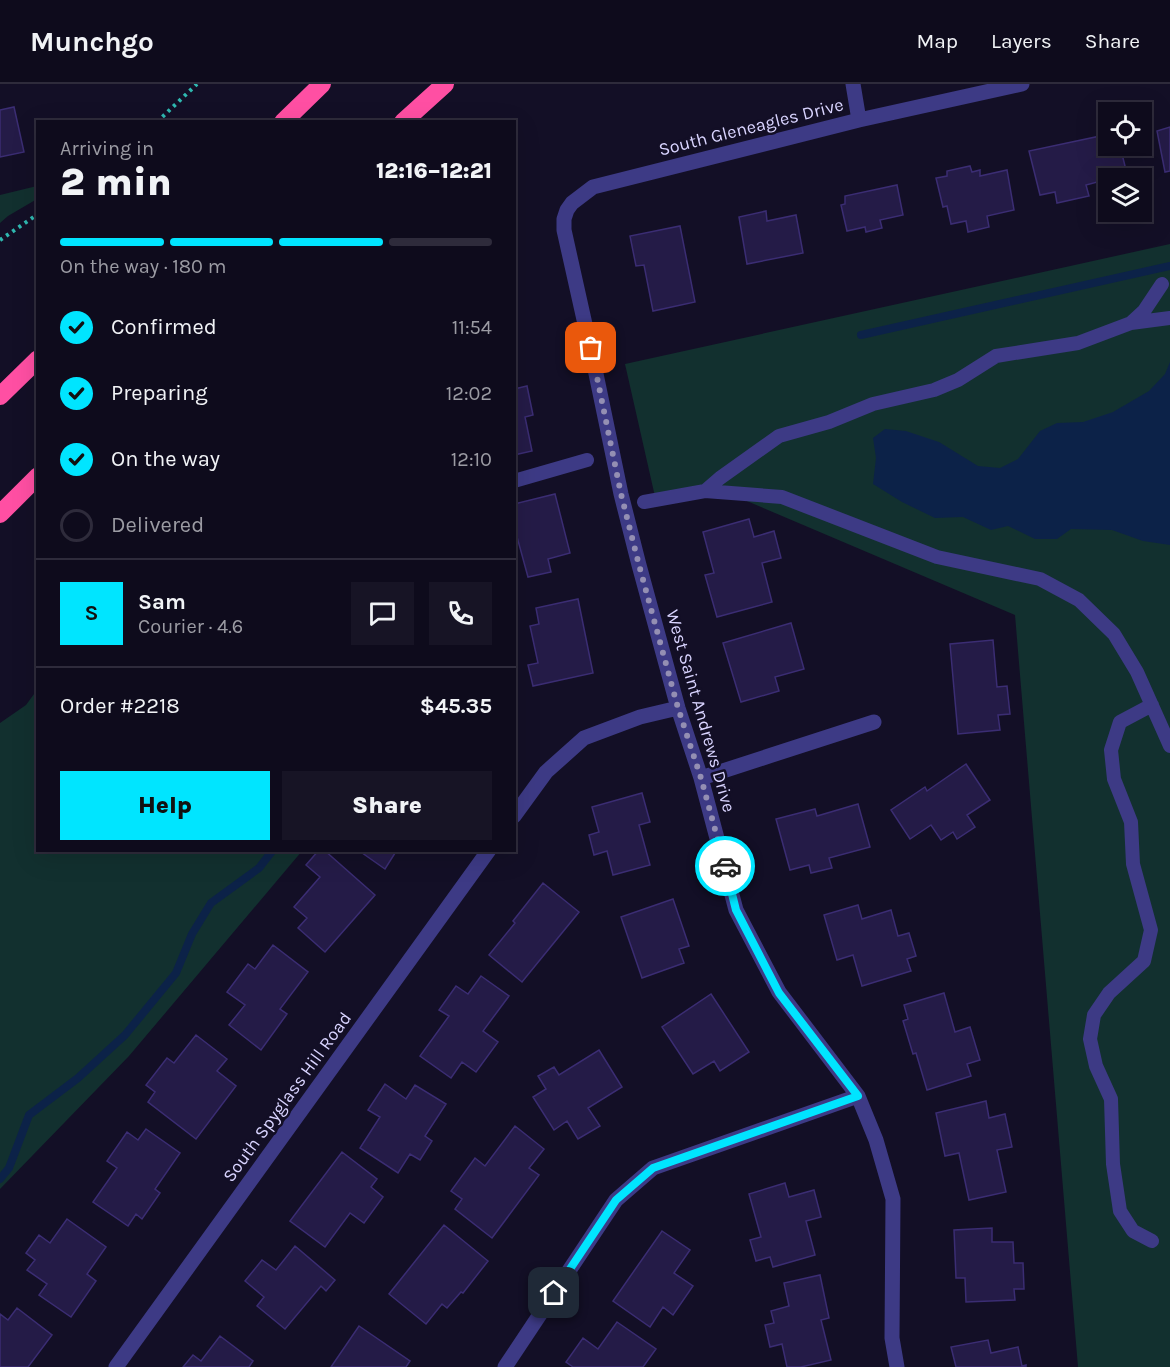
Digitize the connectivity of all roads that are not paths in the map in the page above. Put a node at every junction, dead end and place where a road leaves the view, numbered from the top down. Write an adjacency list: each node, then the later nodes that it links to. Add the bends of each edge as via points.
1 (322, 84): 5 (highway)
2 (445, 84): 6 (highway)
3 (853, 84): 7 (street)
4 (1022, 84): 7 (street, South Gleneagles Drive)
5 (285, 120)
6 (405, 120)
7 (859, 120): 8 (street, South Gleneagles Drive, via 593,187)
8 (567, 210): 21 (street, West Saint Andrews Drive, via 566,237 621,494)
9 (1162, 284): 11 (lane)
10 (1170, 318): 11 (lane)
11 (1131, 323): 17 (lane, via 1078,343 996,356 934,390 873,404 829,422 778,436)
12 (36, 361): 13 (highway)
13 (0, 396)
14 (587, 460): 16 (lane)
15 (36, 478): 19 (highway)
16 (516, 480)
17 (705, 491): 18 (lane); 20 (lane, via 782,497 937,557 1040,579 1079,600 1114,634)
18 (644, 502)
19 (0, 514)
20 (1152, 705): 23 (lane); 28 (lane, via 1120,722 1111,750 1114,779 1131,822 1133,864 1151,930 1144,961 1109,993 1094,1015 1090,1039 1096,1066 1111,1100 1113,1164 1120,1211 1132,1231)
21 (678, 708): 24 (street, West Saint Andrews Drive); 25 (street, via 584,738 546,772)
22 (874, 722): 24 (street)
23 (1170, 746)
24 (701, 778): 27 (street, West Saint Andrews Drive, via 736,910 779,993)
25 (516, 813)
26 (488, 852): 29 (street, South Spyglass Hill Road)
27 (858, 1096): 30 (street, via 653,1168 616,1200); 31 (street, West Saint Andrews Drive, via 893,1199 892,1338)
28 (1152, 1241)
29 (116, 1367)
30 (505, 1367)
31 (897, 1367)

